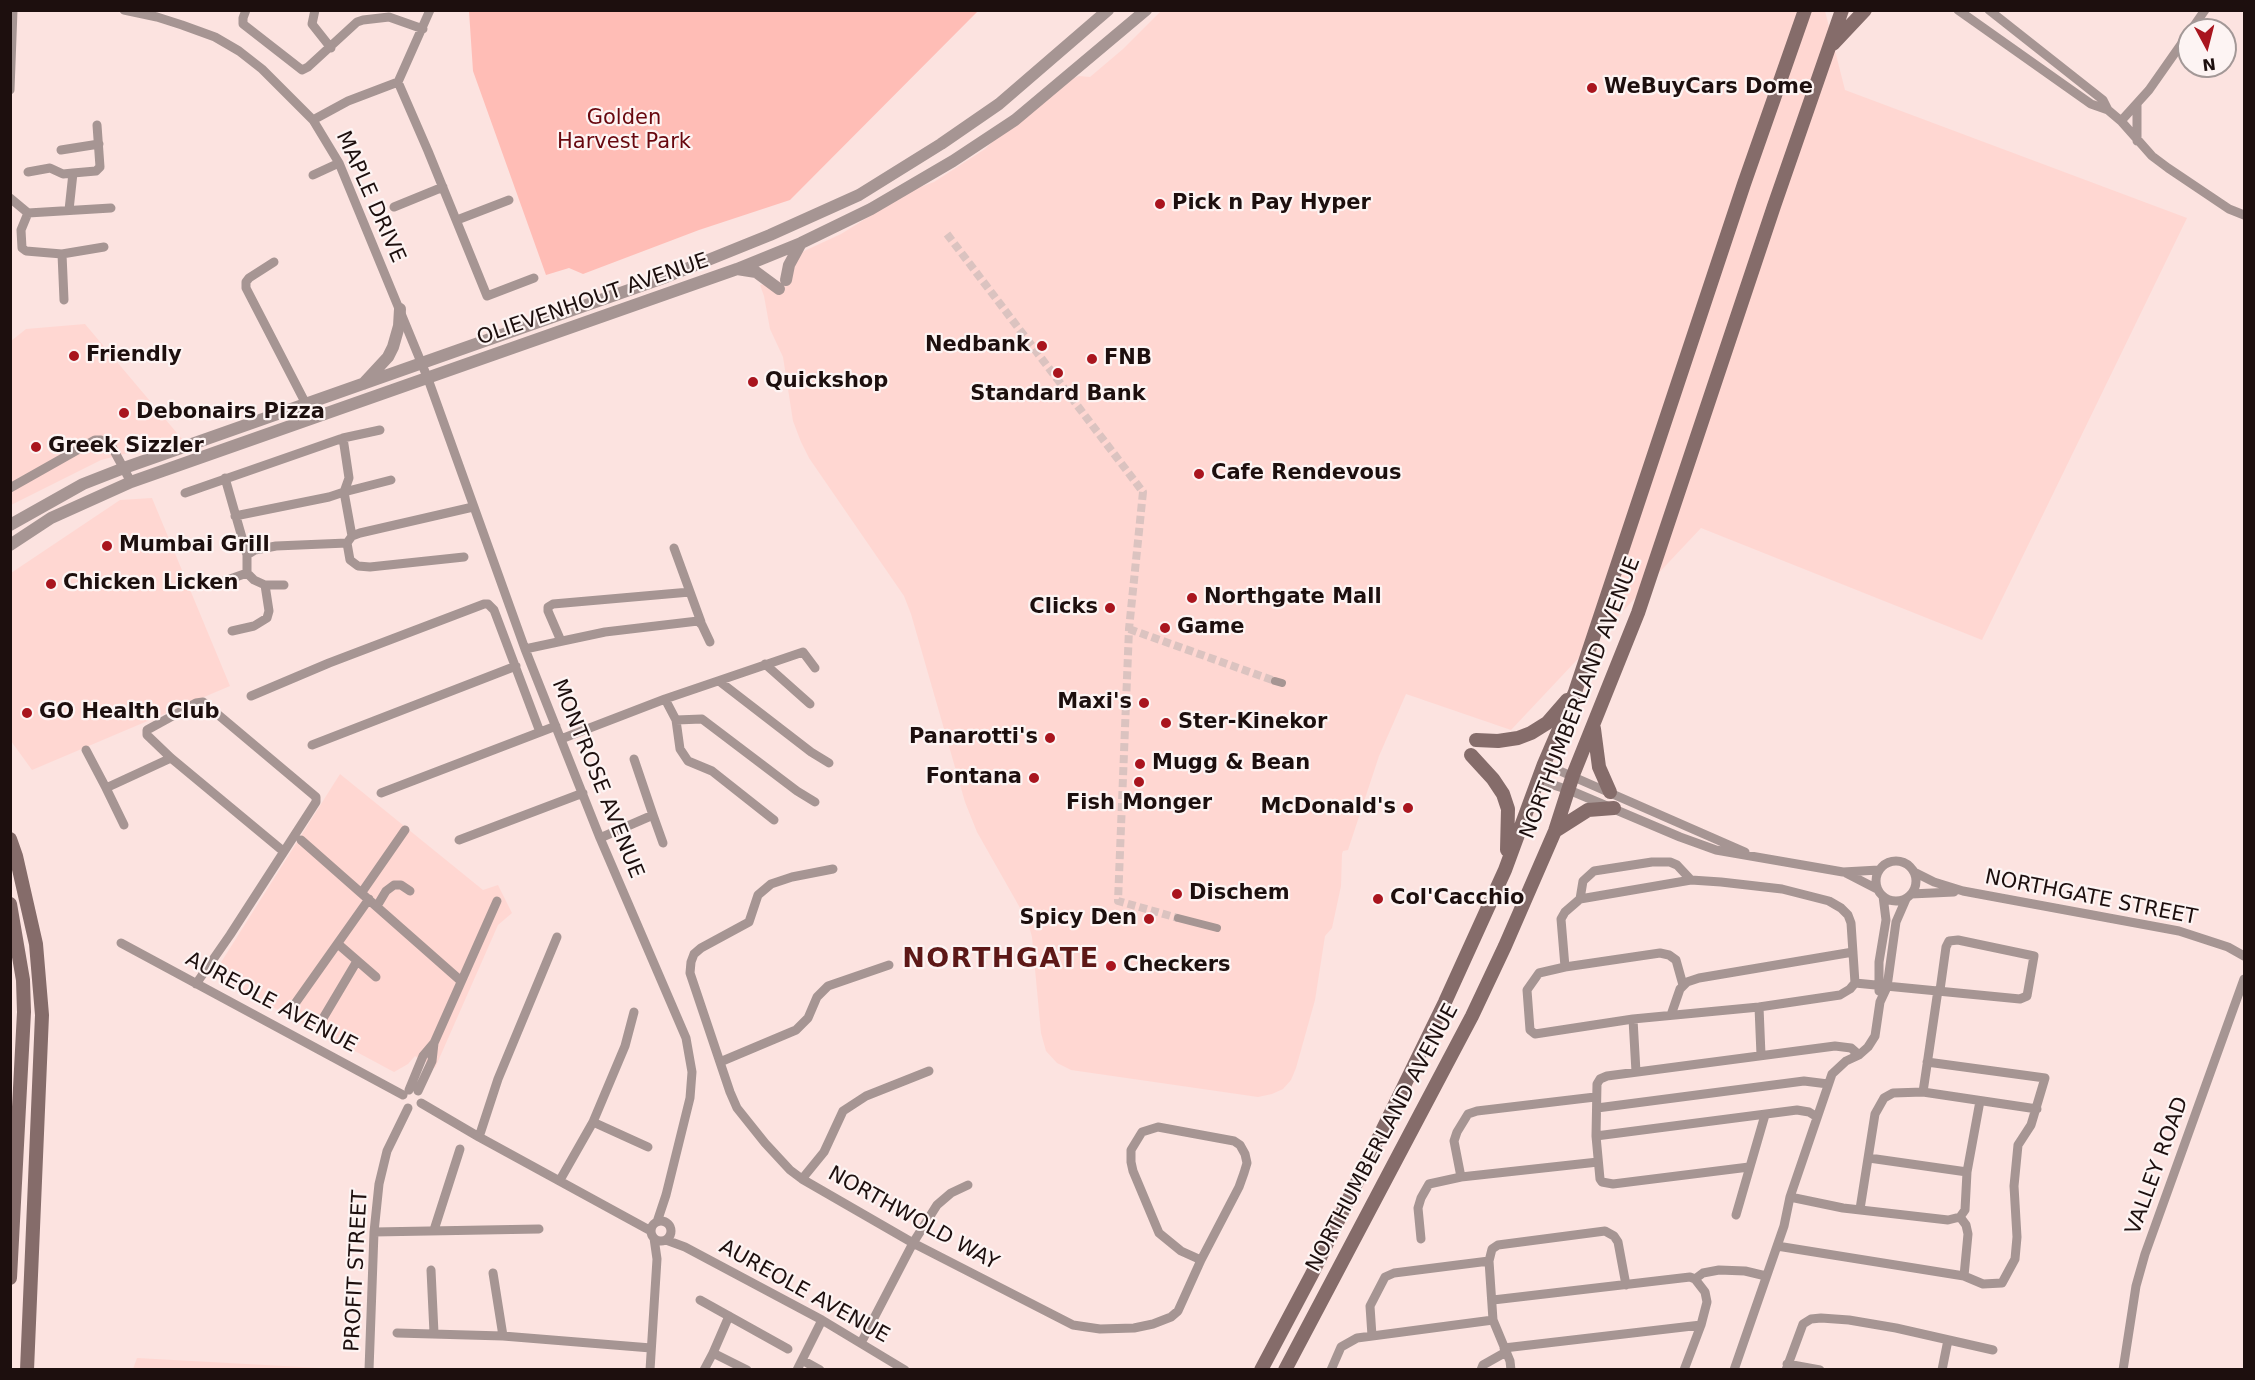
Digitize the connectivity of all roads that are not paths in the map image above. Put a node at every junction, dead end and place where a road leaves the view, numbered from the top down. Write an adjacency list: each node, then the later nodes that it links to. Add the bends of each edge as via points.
1 (13, 10): 19 (street)
2 (124, 10): 24 (street, MAPLE DRIVE, via 215,37 262,69)
3 (246, 10): 17 (street, via 243,24 302,70)
4 (315, 10): 17 (street, via 312,24)
5 (430, 10): 14 (street)
6 (1108, 10): 51 (street, OLIEVENHOUT AVENUE, via 999,104 859,195 666,277)
7 (1146, 10): 43 (street, OLIEVENHOUT AVENUE, via 1015,120 871,209)
8 (1795, 10): 15 (main road)
9 (1805, 10): 15 (main road, NORTHUMBERLAND AVENUE)
10 (1842, 10): 16 (main road, NORTHUMBERLAND AVENUE)
11 (1865, 10): 16 (main road)
12 (1958, 10): 23 (street, via 2091,104)
13 (1989, 10): 23 (street, via 2103,100)
14 (423, 29): 17 (street, via 389,16 368,18 357,22); 20 (street)
15 (1794, 41): 86 (main road, NORTHUMBERLAND AVENUE)
16 (1830, 46): 91 (main road, NORTHUMBERLAND AVENUE, via 1638,614)
17 (331, 48)
18 (2177, 49): 22 (street)
19 (11, 57): 21 (street)
20 (398, 82): 24 (street, via 348,101); 34 (street)
21 (10, 90)
22 (2137, 105): 25 (street); 27 (street)
23 (2108, 111): 25 (street)
24 (313, 120): 30 (street, MAPLE DRIVE)
25 (2121, 121): 27 (street)
26 (97, 125): 28 (street)
27 (2137, 141): 41 (street, via 2168,168)
28 (99, 144): 29 (street); 32 (street, via 98,170)
29 (61, 150)
30 (339, 163): 33 (street); 50 (street, MAPLE DRIVE)
31 (28, 172): 32 (street, via 50,168 63,174)
32 (73, 173): 39 (street)
33 (313, 175)
34 (443, 187): 37 (street); 42 (street)
35 (10, 198): 40 (street)
36 (509, 200): 42 (street)
37 (394, 207)
38 (111, 208): 39 (street)
39 (69, 210): 40 (street)
40 (28, 213): 45 (street, via 21,231 24,250)
41 (2244, 215)
42 (457, 220): 48 (street, via 487,296)
43 (801, 243): 47 (street, OLIEVENHOUT AVENUE); 47 (street, via 782,284)
44 (104, 247): 45 (street)
45 (62, 254): 49 (street)
46 (274, 262): 54 (street, via 249,278 246,288)
47 (738, 269): 52 (street, OLIEVENHOUT AVENUE)
48 (534, 278)
49 (64, 300)
50 (400, 309): 51 (street, MAPLE DRIVE); 53 (street, via 399,326 388,357)
51 (422, 364): 52 (street, MAPLE DRIVE); 53 (street, OLIEVENHOUT AVENUE)
52 (428, 379): 60 (street, OLIEVENHOUT AVENUE); 64 (street, MONTROSE AVENUE)
53 (362, 385): 54 (street, OLIEVENHOUT AVENUE)
54 (306, 404): 57 (street, OLIEVENHOUT AVENUE)
55 (380, 430): 56 (street)
56 (343, 438): 58 (street); 62 (street, via 349,478)
57 (124, 468): 60 (street); 61 (street, via 106,441 95,440); 66 (street, OLIEVENHOUT AVENUE, via 83,484)
58 (225, 478): 63 (street); 65 (street)
59 (392, 480): 62 (street)
60 (131, 482): 68 (street, OLIEVENHOUT AVENUE, via 51,518)
61 (10, 488)
62 (344, 492): 65 (street); 67 (street)
63 (184, 493)
64 (473, 507): 67 (street, via 360,532); 81 (street, MONTROSE AVENUE)
65 (235, 516): 70 (street)
66 (10, 525)
67 (349, 540): 70 (street, via 276,546); 71 (street, via 350,560 358,566)
68 (10, 545)
69 (674, 548): 76 (street)
70 (247, 555): 72 (street)
71 (464, 556)
72 (247, 573): 73 (street); 74 (street)
73 (213, 585)
74 (265, 585): 75 (street); 78 (street, via 267,618)
75 (284, 585)
76 (690, 592): 77 (street); 79 (street, via 553,604 548,611)
77 (700, 622): 79 (street); 80 (street)
78 (232, 631)
79 (561, 641): 81 (street)
80 (710, 642)
81 (525, 649): 92 (street, MONTROSE AVENUE)
82 (765, 664): 84 (street, via 803,652); 85 (street); 89 (street)
83 (516, 666): 87 (street, via 494,610 484,604); 93 (street); 96 (street)
84 (815, 668)
85 (719, 681): 88 (street); 101 (street)
86 (1575, 692): 95 (main road, via 1547,723 1531,733 1498,741); 102 (main road, NORTHUMBERLAND AVENUE)
87 (251, 696)
88 (665, 699): 90 (street); 94 (street)
89 (810, 704)
90 (676, 720): 110 (street, via 702,719); 113 (street, via 680,749 688,761 712,771)
91 (1593, 724): 103 (main road, NORTHUMBERLAND AVENUE); 107 (main road, via 1599,767)
92 (556, 726): 93 (street); 94 (street, MONTROSE AVENUE)
93 (540, 732): 108 (street)
94 (561, 739): 109 (street, MONTROSE AVENUE)
95 (1476, 740)
96 (312, 745)
97 (86, 750): 105 (street)
98 (1471, 755): 125 (main road, via 1493,779 1508,810)
99 (171, 758): 105 (street); 122 (street); 122 (street, via 147,735 147,730 196,703 207,704 316,797)
100 (634, 759): 112 (street)
101 (829, 763)
102 (1544, 764): 103 (street); 104 (main road, NORTHUMBERLAND AVENUE)
103 (1573, 775): 106 (main road, NORTHUMBERLAND AVENUE); 107 (street)
104 (1538, 780): 106 (street); 125 (main road, NORTHUMBERLAND AVENUE)
105 (106, 788): 114 (street)
106 (1568, 789): 111 (street); 116 (main road, NORTHUMBERLAND AVENUE)
107 (1610, 792): 123 (street)
108 (381, 793)
109 (583, 794): 117 (street, MONTROSE AVENUE); 120 (street)
110 (815, 802)
111 (1614, 808): 116 (main road, via 1588,810); 123 (street, via 1705,846)
112 (653, 815): 117 (street); 121 (street)
113 (774, 820)
114 (124, 825)
115 (405, 830): 133 (street)
116 (1555, 831): 242 (main road, NORTHUMBERLAND AVENUE, via 1472,1016)
117 (600, 838): 201 (street, MONTROSE AVENUE, via 689,1050 690,1098)
118 (10, 839): 233 (main road, via 36,944 42,1015)
119 (301, 840): 133 (street)
120 (459, 840)
121 (663, 843)
122 (283, 851): 154 (street)
123 (1753, 855): 127 (street)
124 (833, 869): 166 (street, NORTHWOLD WAY, via 771,884 762,891 749,922 694,954 690,973)
125 (1505, 870): 241 (main road, NORTHUMBERLAND AVENUE, via 1445,1002)
126 (1879, 870): 127 (street); 128 (street, via 1896,860 1908,864); 132 (street, via 1876,876)
127 (1843, 872): 132 (street)
128 (1914, 872): 131 (street, NORTHGATE STREET); 134 (street, via 1917,882)
129 (1691, 880): 135 (street); 135 (street, via 1670,862 1594,871 1583,881); 145 (street, via 1782,889 1829,901 1848,915)
130 (410, 891): 138 (street, via 394,885)
131 (1963, 891): 134 (street, NORTHGATE STREET); 146 (street, NORTHGATE STREET, via 2179,931 2229,947)
132 (1880, 893): 134 (street, via 1893,901); 141 (street)
133 (365, 896): 138 (street); 144 (street)
134 (1909, 896): 141 (street)
135 (1580, 899): 149 (street, via 1561,919)
136 (497, 901): 152 (street)
137 (10, 904): 211 (main road, via 24,1012)
138 (377, 906): 152 (street)
139 (1178, 918): 140 (street)
140 (1217, 928)
141 (1889, 930): 156 (street)
142 (557, 937): 183 (street, via 498,1079)
143 (122, 943): 154 (street, AUREOLE AVENUE)
144 (338, 944): 147 (street); 158 (street)
145 (1853, 952): 153 (street); 155 (street, via 1699,978)
146 (2244, 956)
147 (357, 961): 150 (street); 162 (street)
148 (889, 965): 166 (street, via 828,986 796,1030)
149 (1565, 967): 155 (street, via 1660,953 1676,960); 163 (street, via 1539,973 1527,990 1530,1030 1535,1034)
150 (376, 976)
151 (2244, 979): 250 (street, VALLEY ROAD, via 2145,1254)
152 (461, 981): 171 (street, via 434,1043 423,1056)
153 (1855, 983): 156 (street); 159 (street, via 1840,995)
154 (196, 984): 171 (street, AUREOLE AVENUE)
155 (1683, 985): 161 (street)
156 (1882, 986): 157 (street); 164 (street, via 1875,1036)
157 (1939, 990): 157 (street, via 2025,998 2034,956 1949,941); 167 (street)
158 (294, 1005)
159 (1759, 1007): 161 (street); 165 (street)
160 (634, 1012): 181 (street, via 625,1046)
161 (1671, 1016): 163 (street)
162 (322, 1020)
163 (1633, 1020): 169 (street)
164 (1858, 1055): 165 (street, via 1851,1048 1840,1046); 170 (street, via 1838,1068)
165 (1761, 1056): 169 (street)
166 (720, 1062): 191 (street, NORTHWOLD WAY, via 737,1108)
167 (1928, 1062): 172 (street); 178 (street, via 2045,1078)
168 (929, 1071): 191 (street, via 866,1096 843,1111 824,1152)
169 (1636, 1072): 173 (street, via 1600,1079)
170 (1828, 1084): 177 (street, via 1804,1081); 180 (street)
171 (410, 1092): 175 (street, via 422,1096); 176 (street, via 403,1103)
172 (1923, 1092): 174 (street); 186 (street, via 1893,1093 1884,1098 1875,1114)
173 (1595, 1097): 177 (street); 190 (street, via 1468,1114 1454,1142)
174 (1980, 1101): 178 (street); 189 (street)
175 (421, 1103): 176 (street, via 417,1108); 183 (street, AUREOLE AVENUE)
176 (408, 1108): 200 (street, PROFIT STREET, via 387,1151)
177 (1597, 1108): 182 (street)
178 (2037, 1109): 210 (street, via 2017,1151 2017,1237 2012,1268 2002,1283 1992,1285)
179 (1765, 1115): 180 (street, via 1804,1110); 182 (street); 188 (street)
180 (1817, 1117): 194 (street)
181 (592, 1122): 184 (street); 192 (street)
182 (1596, 1136): 187 (street)
183 (479, 1137): 192 (street, AUREOLE AVENUE)
184 (648, 1147)
185 (460, 1149): 199 (street)
186 (1869, 1158): 189 (street); 195 (street)
187 (1598, 1162): 188 (street, via 1602,1182 1613,1184); 190 (street)
188 (1749, 1167): 196 (street)
189 (1967, 1172): 197 (street, via 1965,1210)
190 (1461, 1177): 202 (street, via 1425,1188 1418,1208)
191 (802, 1179): 203 (street, NORTHWOLD WAY)
192 (560, 1180): 201 (street, AUREOLE AVENUE)
193 (968, 1185): 203 (street, via 943,1199)
194 (1790, 1197): 195 (street); 204 (street)
195 (1860, 1209): 197 (street, via 1948,1220)
196 (1736, 1215)
197 (1960, 1217): 210 (street, via 1968,1233)
198 (539, 1229): 199 (street)
199 (434, 1230): 200 (street)
200 (374, 1232): 234 (street, PROFIT STREET)
201 (660, 1232): 217 (street, AUREOLE AVENUE); 226 (street, MONTROSE AVENUE)
202 (1421, 1239)
203 (913, 1243): 205 (street, NORTHWOLD WAY, via 1073,1324 1100,1329 1144,1326 1171,1317 1182,1303); 225 (street)
204 (1777, 1246): 209 (street); 210 (street)
205 (1201, 1260): 205 (street, via 1181,1251 1159,1233 1133,1171 1131,1150 1149,1128 1234,1141 1245,1154 1247,1163 1239,1187)
206 (1489, 1261): 213 (street, via 1492,1249 1498,1245 1605,1231 1618,1242); 215 (street); 223 (street, via 1385,1277 1370,1306)
207 (431, 1270): 221 (street)
208 (493, 1273): 222 (street)
209 (1767, 1276): 212 (street, via 1719,1270); 247 (street)
210 (1964, 1276)
211 (10, 1278)
212 (1695, 1279): 213 (street); 219 (street, via 1707,1302)
213 (1626, 1284): 215 (street)
214 (700, 1300): 216 (street)
215 (1493, 1300): 218 (street)
216 (729, 1316): 227 (street); 230 (street)
217 (822, 1320): 225 (street, AUREOLE AVENUE); 231 (street)
218 (1493, 1320): 223 (street); 228 (street)
219 (1701, 1325): 228 (street); 246 (street)
220 (398, 1333): 221 (street)
221 (434, 1333): 222 (street)
222 (503, 1336): 226 (street)
223 (1372, 1336): 243 (street, via 1357,1338 1341,1347)
224 (1948, 1340): 229 (street); 232 (street, via 1821,1317 1803,1324); 249 (street)
225 (861, 1343): 240 (street, AUREOLE AVENUE)
226 (651, 1348): 235 (street, MONTROSE AVENUE)
227 (788, 1349)
228 (1505, 1350): 244 (street); 245 (street)
229 (1993, 1350)
230 (712, 1353): 236 (street); 237 (street)
231 (802, 1359): 238 (street); 239 (street)
232 (1786, 1367): 248 (street)
233 (27, 1370)
234 (369, 1370)
235 (650, 1370)
236 (704, 1370)
237 (747, 1370)
238 (797, 1370)
239 (820, 1370)
240 (905, 1370)
241 (1261, 1370)
242 (1285, 1370)
243 (1330, 1370)
244 (1480, 1370)
245 (1511, 1370)
246 (1684, 1370)
247 (1734, 1370)
248 (1820, 1370)
249 (1942, 1370)
250 (2122, 1370)

